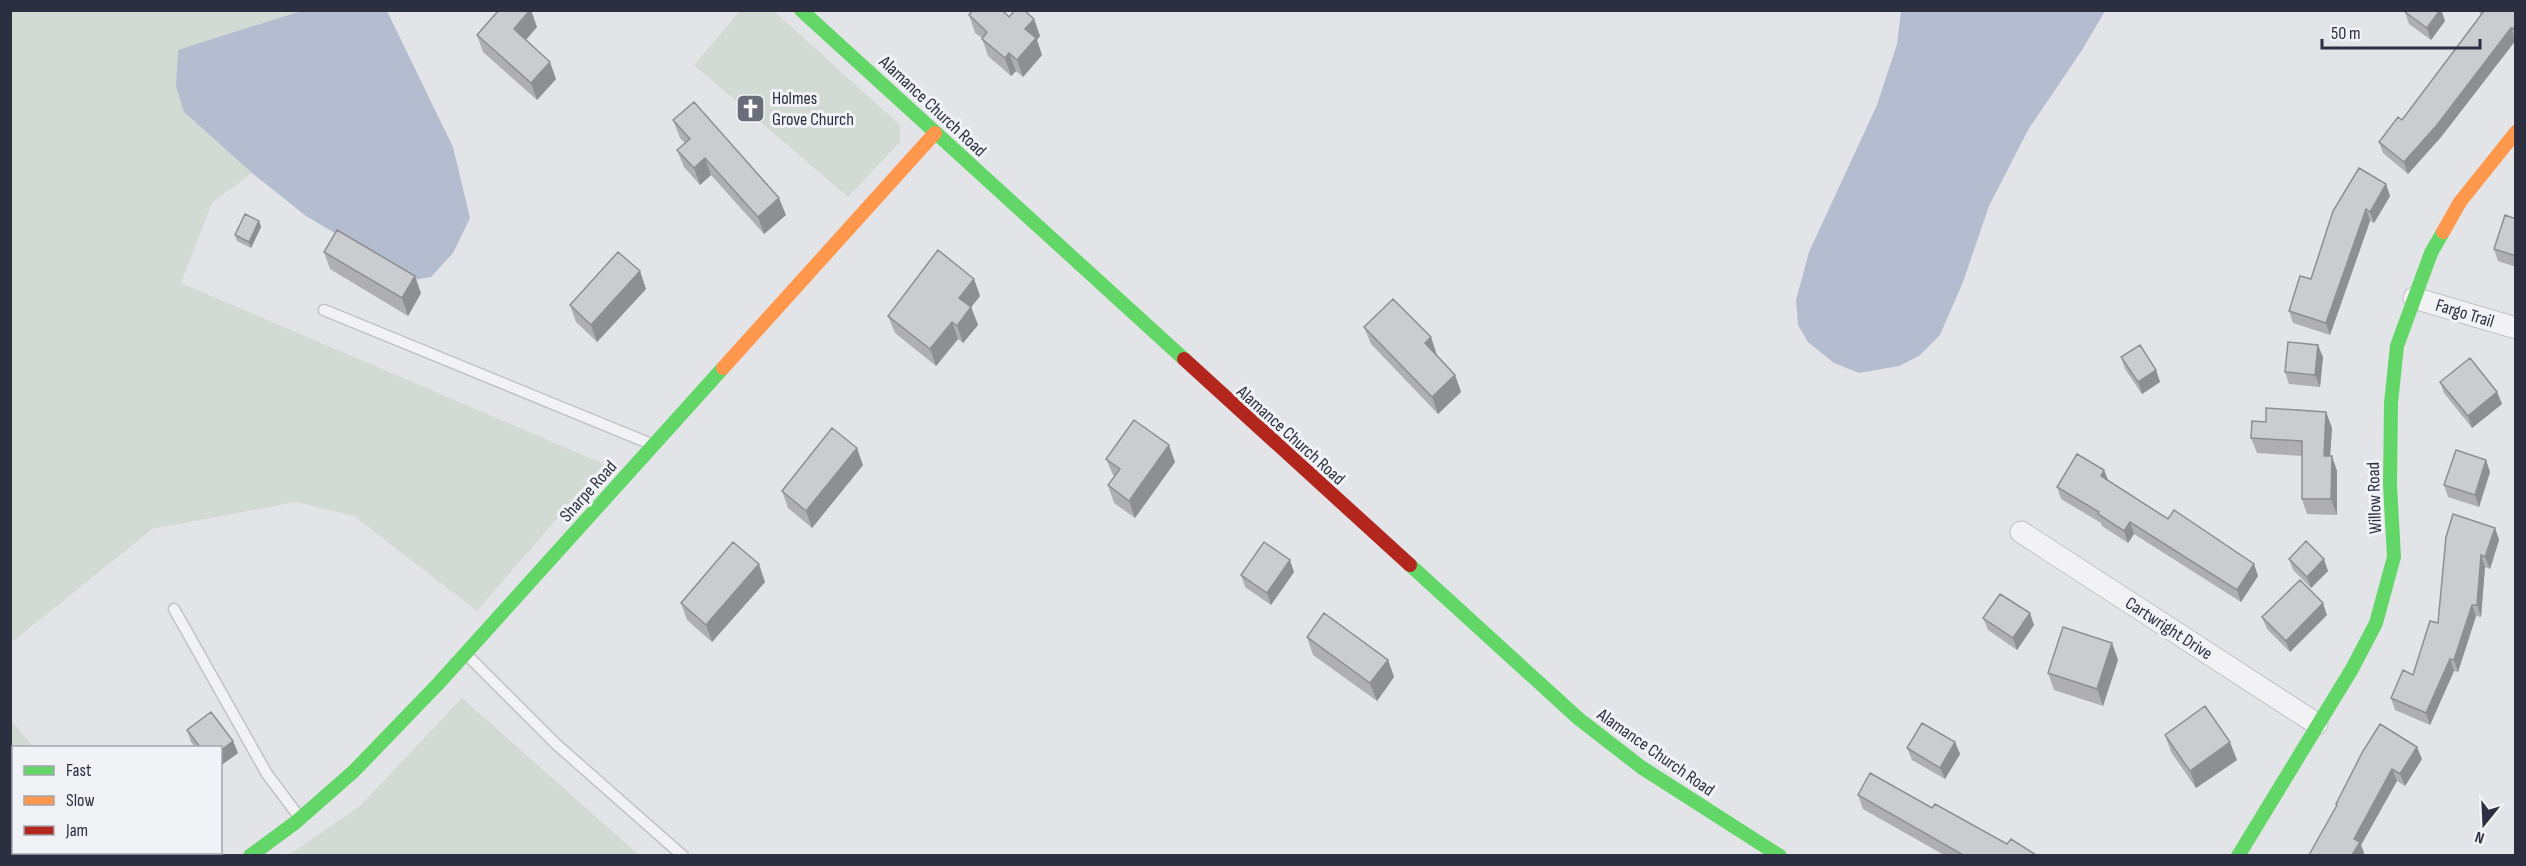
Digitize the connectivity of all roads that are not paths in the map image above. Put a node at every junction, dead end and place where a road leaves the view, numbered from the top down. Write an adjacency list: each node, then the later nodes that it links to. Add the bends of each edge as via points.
1 (801, 10): 3 (street, Alamance Church Road)
2 (2516, 132): 4 (street, Willow Road, via 2460,202 2431,253)
3 (935, 133): 7 (street, Sharpe Road); 15 (street, Alamance Church Road, via 1579,719 1641,767)
4 (2414, 298): 6 (street, Fargo Trail); 11 (street, Willow Road, via 2397,346 2391,403 2394,557 2376,623)
5 (324, 310): 7 (lane)
6 (2516, 328)
7 (654, 445): 10 (street, Sharpe Road)
8 (2021, 532): 11 (street, Cartwright Drive)
9 (174, 609): 12 (lane, via 267,774)
10 (466, 654): 12 (street, Sharpe Road, via 354,771); 14 (lane, via 556,744)
11 (2317, 724): 16 (street, Willow Road)
12 (300, 819): 13 (street, Sharpe Road)
13 (250, 855)
14 (683, 855)
15 (1780, 855)
16 (2238, 855)

